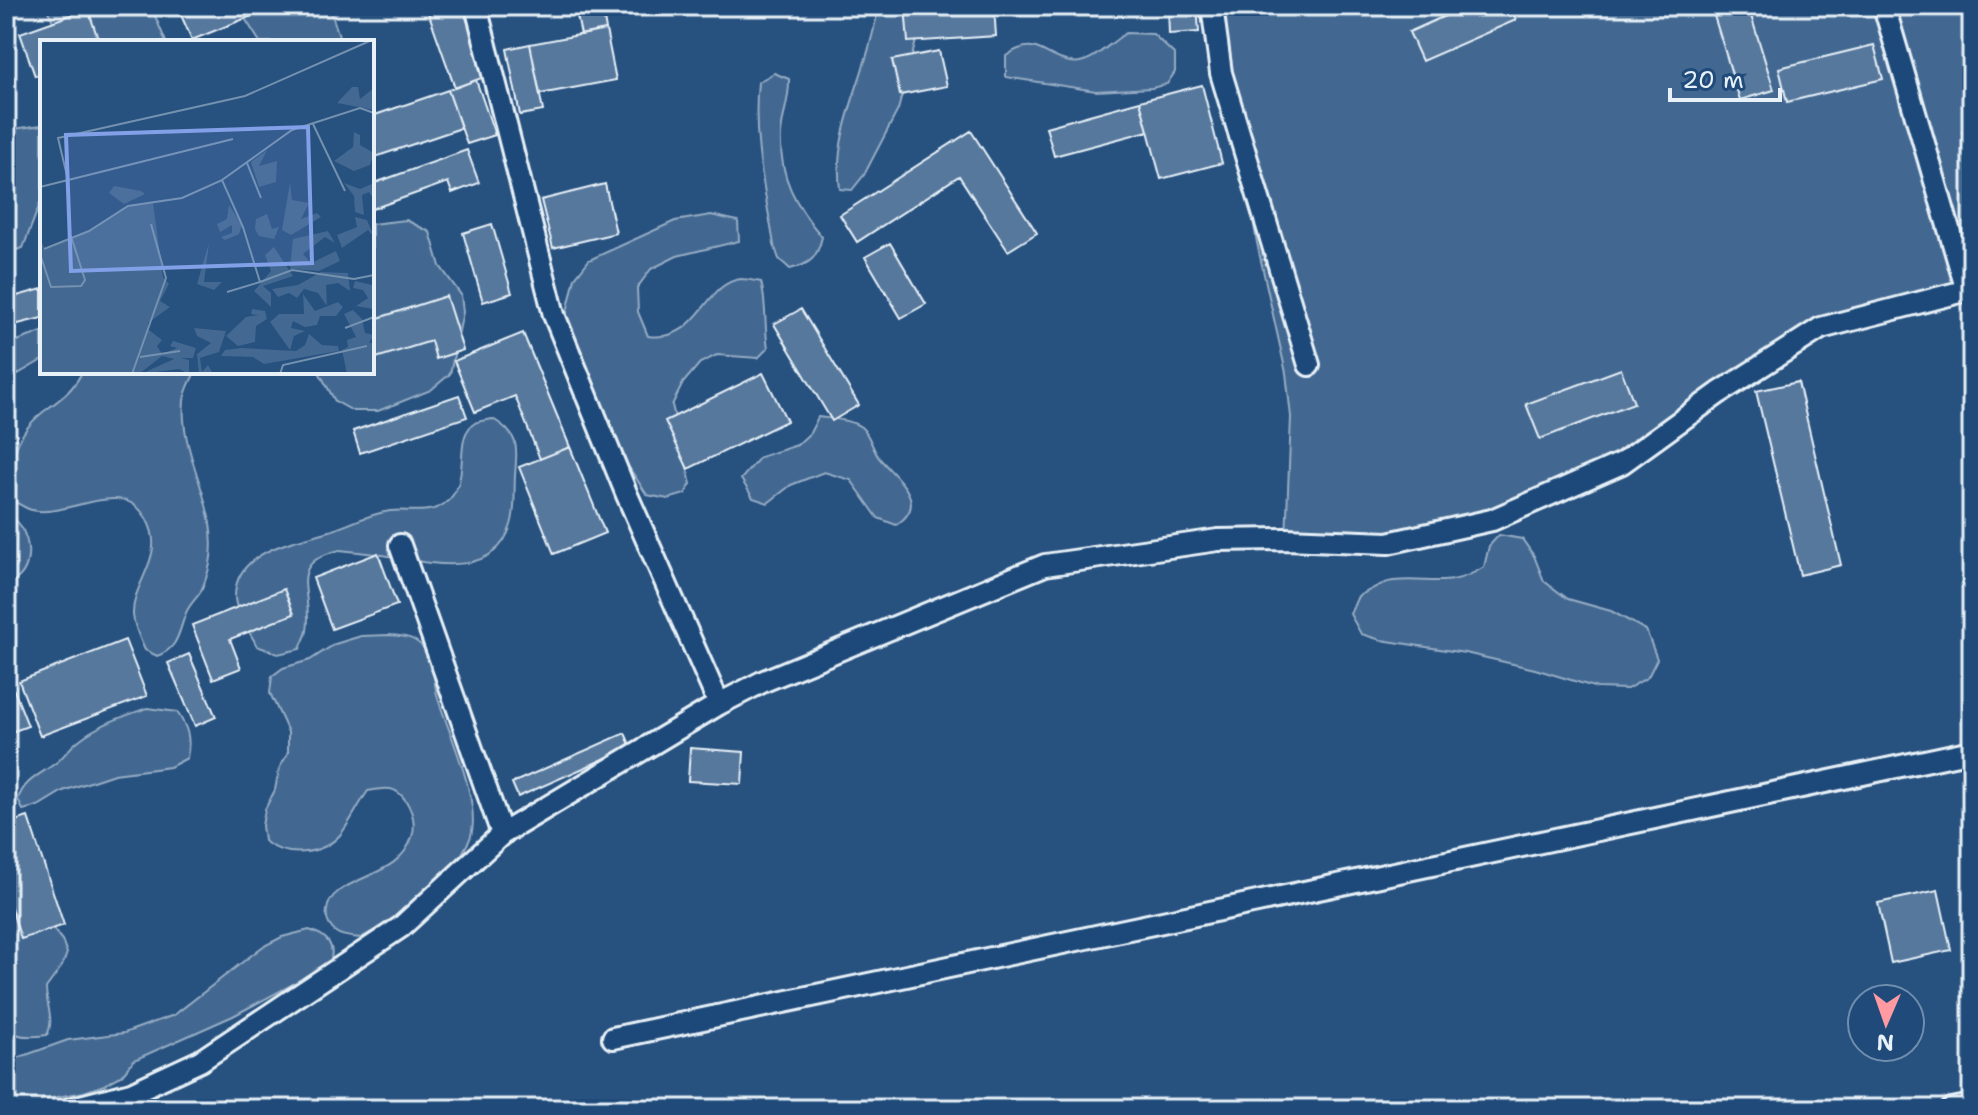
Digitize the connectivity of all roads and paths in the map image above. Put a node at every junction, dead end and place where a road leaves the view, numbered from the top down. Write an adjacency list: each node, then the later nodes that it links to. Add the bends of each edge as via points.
1 (476, 6): 7 (lane, via 554,315)
2 (1212, 6): 5 (lane, via 1221,73)
3 (1884, 6): 4 (lane)
4 (1970, 290): 7 (lane, via 1821,328 1622,463 1492,520 1388,543 1218,540 1045,565)
5 (1309, 365)
6 (400, 545): 9 (lane)
7 (719, 704): 9 (lane)
8 (1972, 751): 10 (lane)
9 (502, 834): 12 (lane, via 401,927 200,1061 131,1093)
10 (613, 1038)
11 (1972, 1105): 13 (lane)
12 (69, 1109)
13 (1952, 1109)

